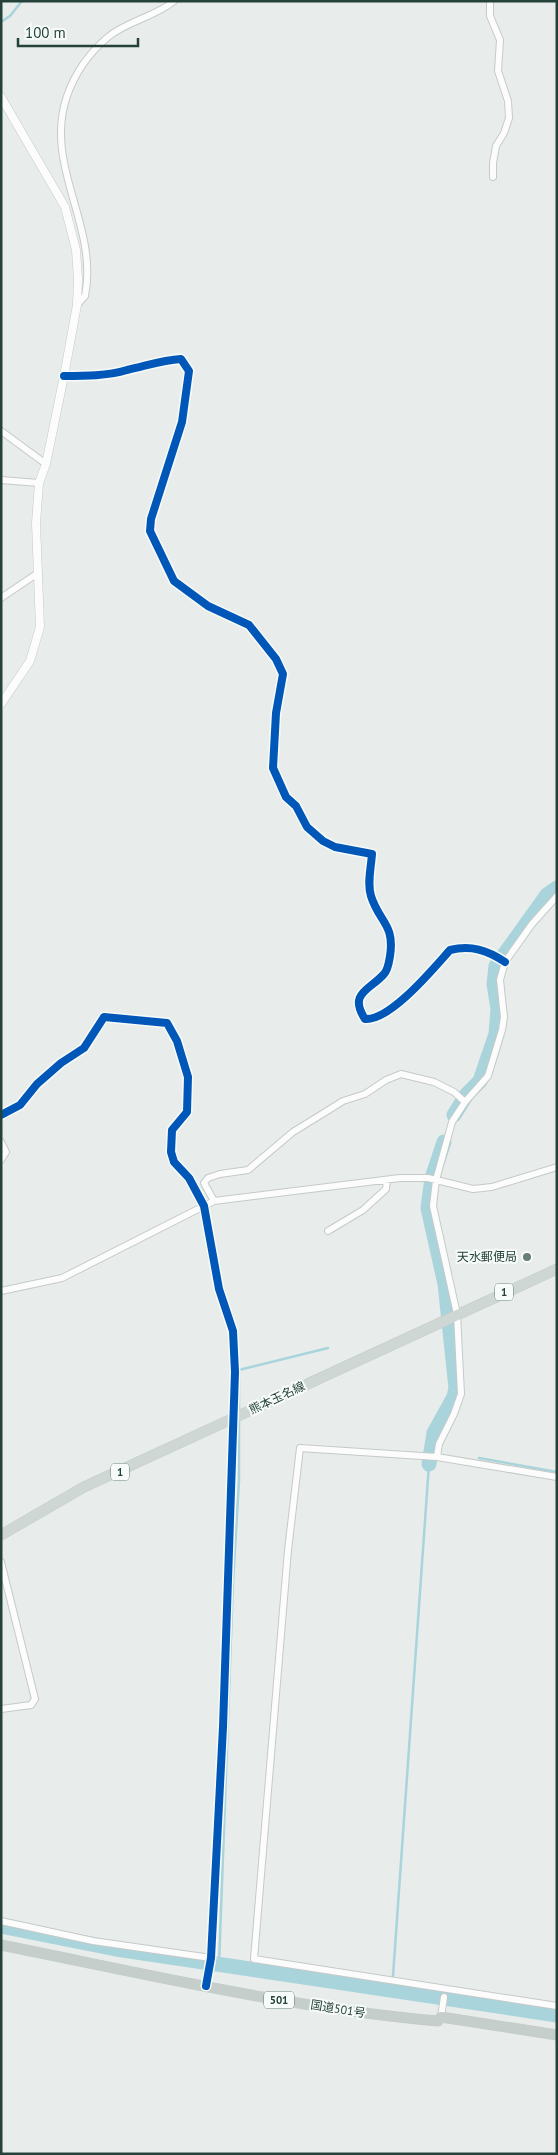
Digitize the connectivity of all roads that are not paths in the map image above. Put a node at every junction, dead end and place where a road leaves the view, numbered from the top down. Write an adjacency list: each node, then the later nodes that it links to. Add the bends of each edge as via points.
1 (174, 1): 5 (street, via 108,36 81,65 60,115 62,157 84,232 87,259 85,296)
2 (490, 1): 4 (street, via 490,16 500,40 498,70 508,101 509,118 496,146)
3 (1, 97): 5 (street, via 65,207 76,250)
4 (493, 177)
5 (77, 305): 6 (street)
6 (64, 376): 8 (street); 15 (street, via 126,371 181,358 189,371 182,422 150,531 174,580 208,606 249,625 276,659 283,674 276,713 273,768 286,797 296,806 307,827 323,841 335,847 372,854 371,896 392,939 386,972 366,988 360,999 359,1009 365,1019 374,1020 382,1015 411,991 450,950 476,948)
7 (1, 431): 8 (street)
8 (46, 464): 10 (street)
9 (1, 480): 10 (street)
10 (39, 484): 11 (street, via 36,523)
11 (38, 573): 12 (street); 13 (street, via 41,614 36,641 30,661)
12 (1, 598)
13 (1, 704)
14 (556, 898): 15 (street)
15 (504, 961): 16 (street, via 500,980 504,1017 502,1030 488,1076)
16 (464, 1101): 21 (street, via 452,1122); 23 (street, via 434,1082 401,1074 365,1094 343,1101 293,1132 248,1170 208,1178 204,1183)
17 (1, 1115): 24 (street, via 20,1105 36,1084 84,1048 104,1017 167,1024 181,1050 188,1077 187,1112 172,1130 174,1162 189,1178)
18 (1, 1142): 19 (street, via 6,1152)
19 (1, 1160)
20 (557, 1166): 21 (street, via 492,1187 473,1189)
21 (433, 1179): 22 (street); 28 (street, via 433,1206)
22 (386, 1180): 23 (street); 25 (street, via 386,1189 363,1210)
23 (214, 1201): 24 (street)
24 (204, 1206): 27 (street, via 62,1278); 29 (street, via 219,1289 234,1331)
25 (328, 1231)
26 (557, 1269): 28 (main road, 熊本玉名線 / 1)
27 (1, 1291)
28 (454, 1315): 29 (main road, 熊本玉名線 / 1); 30 (street, via 461,1394)
29 (237, 1416): 32 (main road, 熊本玉名線 / 1, via 84,1488); 37 (street)
30 (435, 1457): 31 (street); 40 (street, via 300,1448 288,1550 254,1960)
31 (557, 1477)
32 (1, 1535)
33 (1, 1562): 34 (street, via 35,1699 31,1705)
34 (1, 1709)
35 (1, 1922): 37 (street, via 93,1942)
36 (1, 1945): 38 (highway, 国道501号 / 501)
37 (210, 1961): 38 (street)
38 (207, 1982): 41 (highway, 国道501号 / 501, via 390,2017 438,2021)
39 (444, 1997): 41 (street)
40 (557, 2006)
41 (441, 2014): 42 (highway, 国道501号 / 501)
42 (557, 2035)

